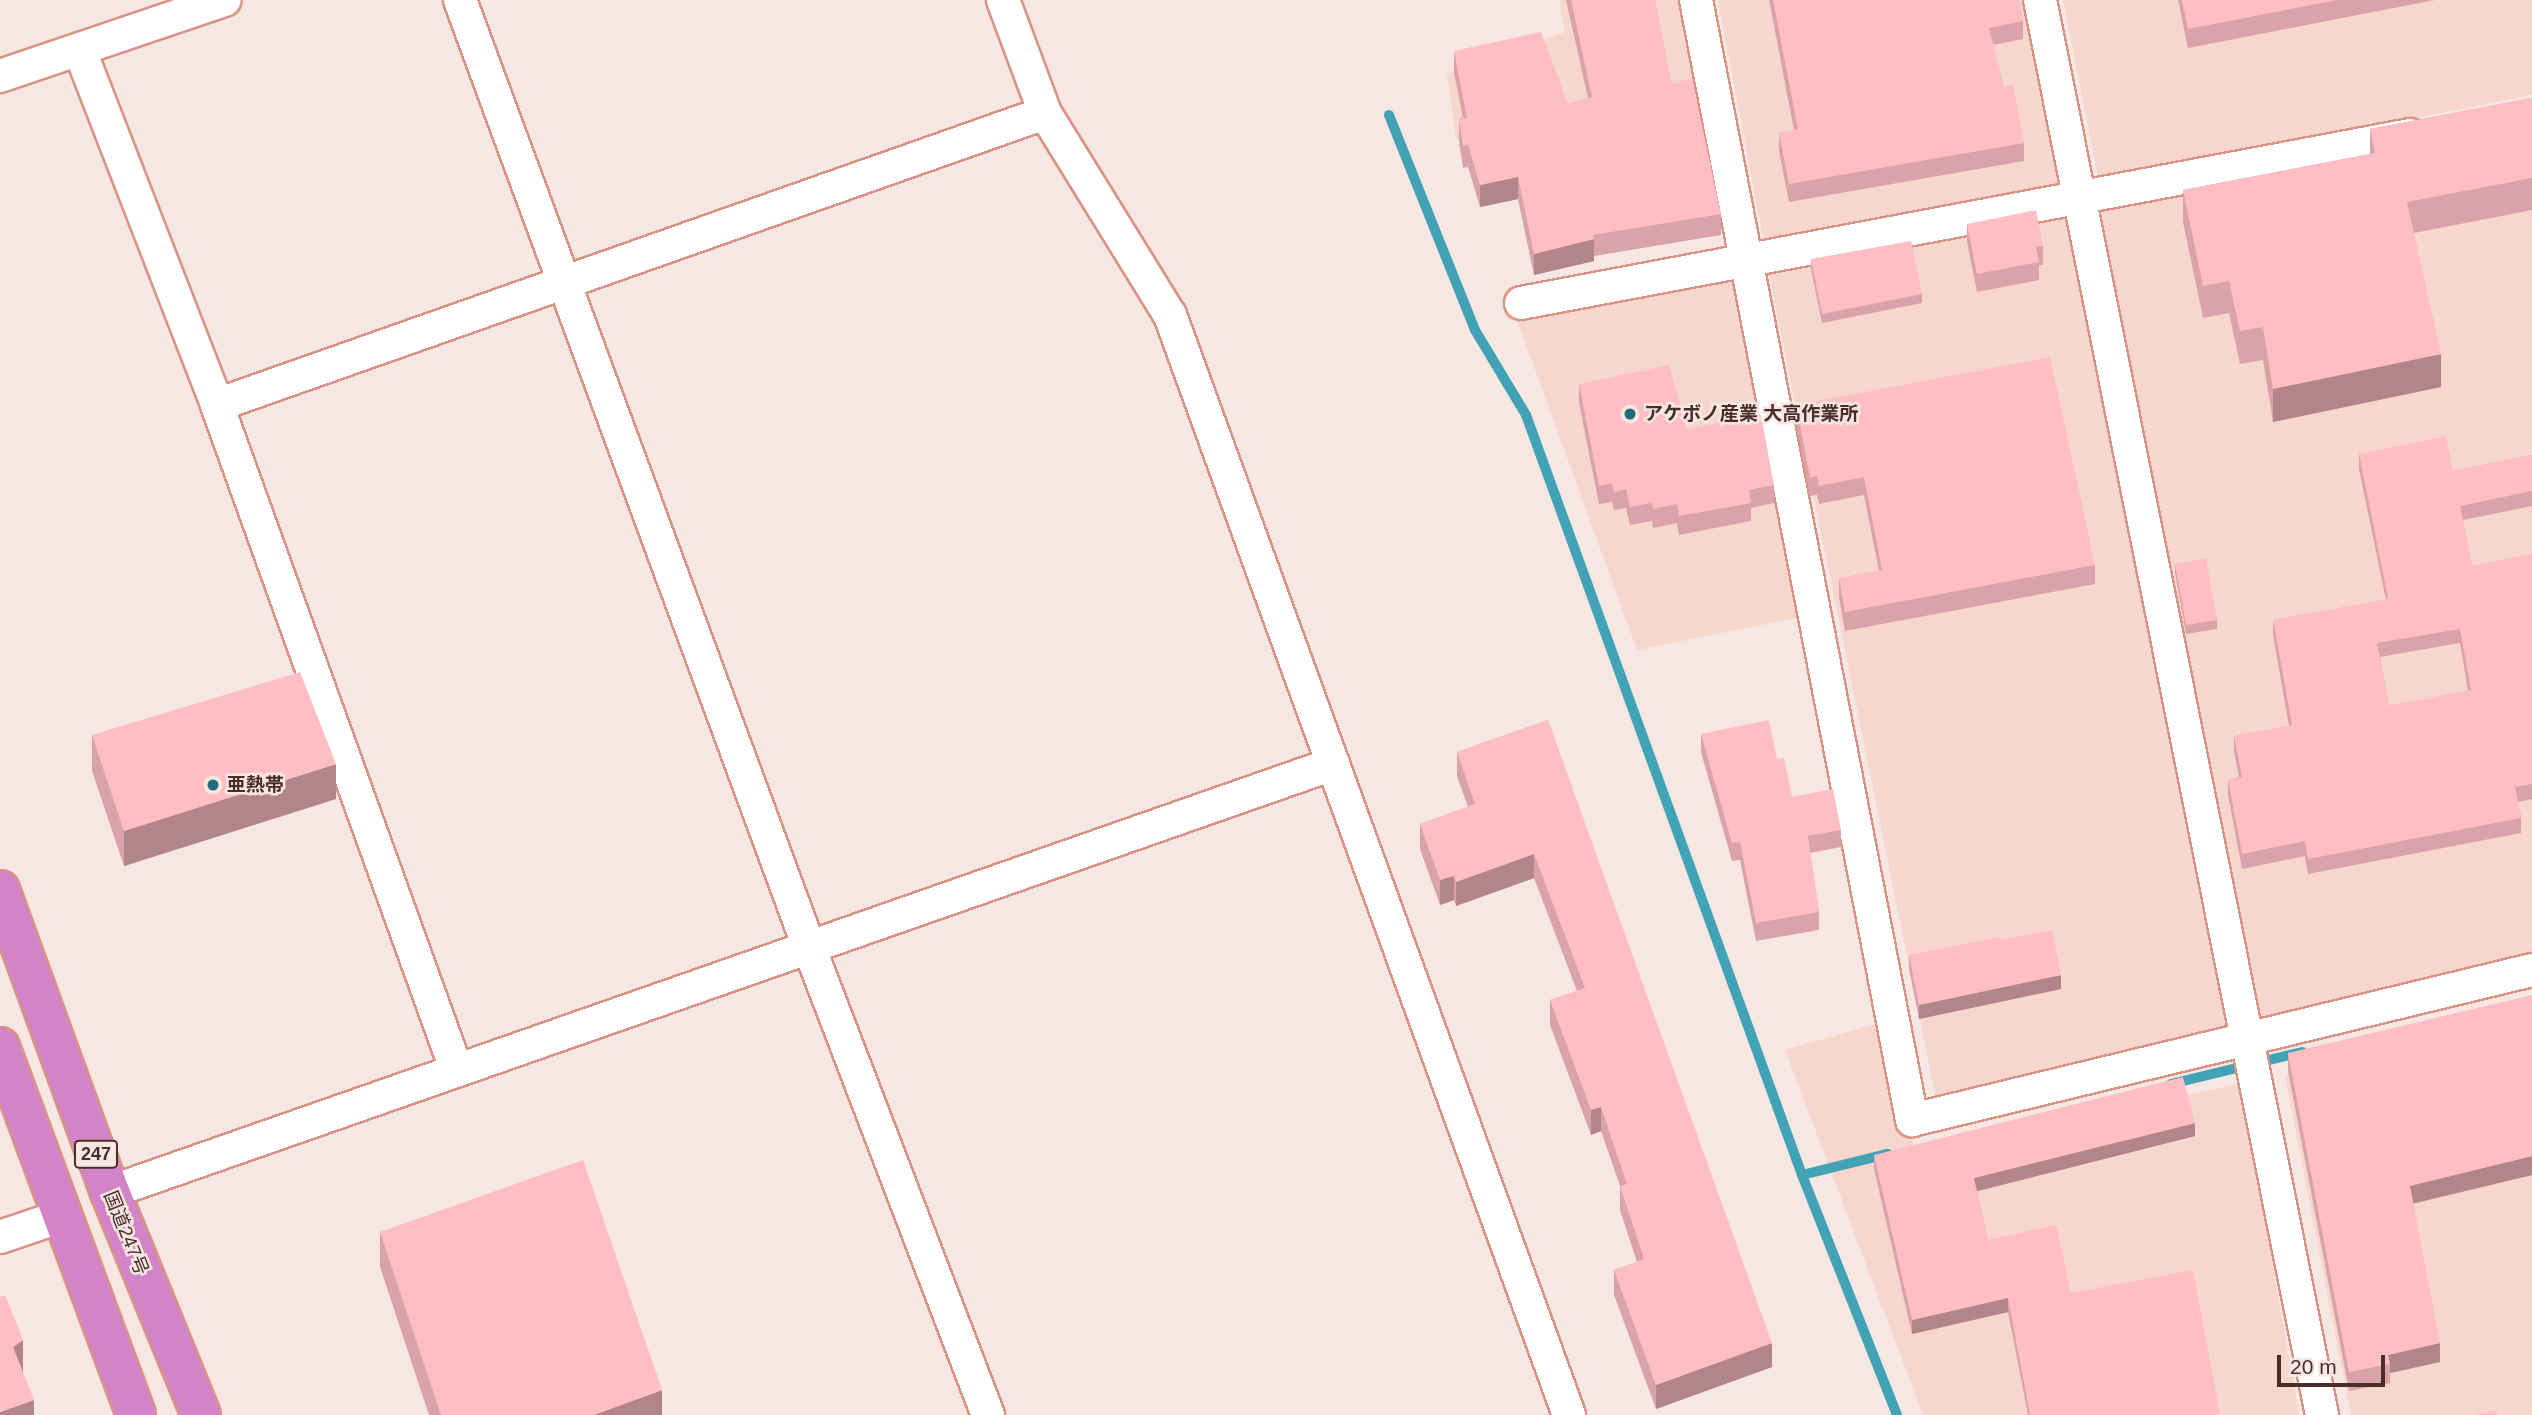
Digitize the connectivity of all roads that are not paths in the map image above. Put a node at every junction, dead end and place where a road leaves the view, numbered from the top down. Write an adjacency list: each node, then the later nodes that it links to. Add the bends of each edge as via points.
1 (224, 0): 6 (street)
2 (460, 0): 12 (street)
3 (1003, 0): 8 (street)
4 (1696, 0): 11 (street)
5 (2040, 0): 10 (street)
6 (80, 51): 7 (street); 14 (street)
7 (0, 76)
8 (1045, 113): 12 (street); 15 (street, via 1170,315)
9 (2439, 130): 10 (street)
10 (2079, 201): 11 (street); 20 (street)
11 (1748, 263): 13 (street); 20 (street, via 1912,1120)
12 (565, 284): 14 (street); 17 (street)
13 (1521, 303)
14 (217, 405): 21 (street)
15 (1333, 764): 17 (street); 28 (street)
16 (0, 890): 22 (highway, 国道247号 / 247)
17 (809, 947): 21 (street); 27 (street)
18 (2532, 970): 20 (street)
19 (0, 1047): 23 (highway, 247)
20 (2248, 1057): 29 (street)
21 (456, 1069): 22 (street)
22 (110, 1192): 26 (highway, 国道247号 / 247)
23 (62, 1216): 24 (street); 25 (highway, 247)
24 (0, 1237)
25 (136, 1415)
26 (201, 1415)
27 (988, 1415)
28 (1569, 1415)
29 (2322, 1415)

